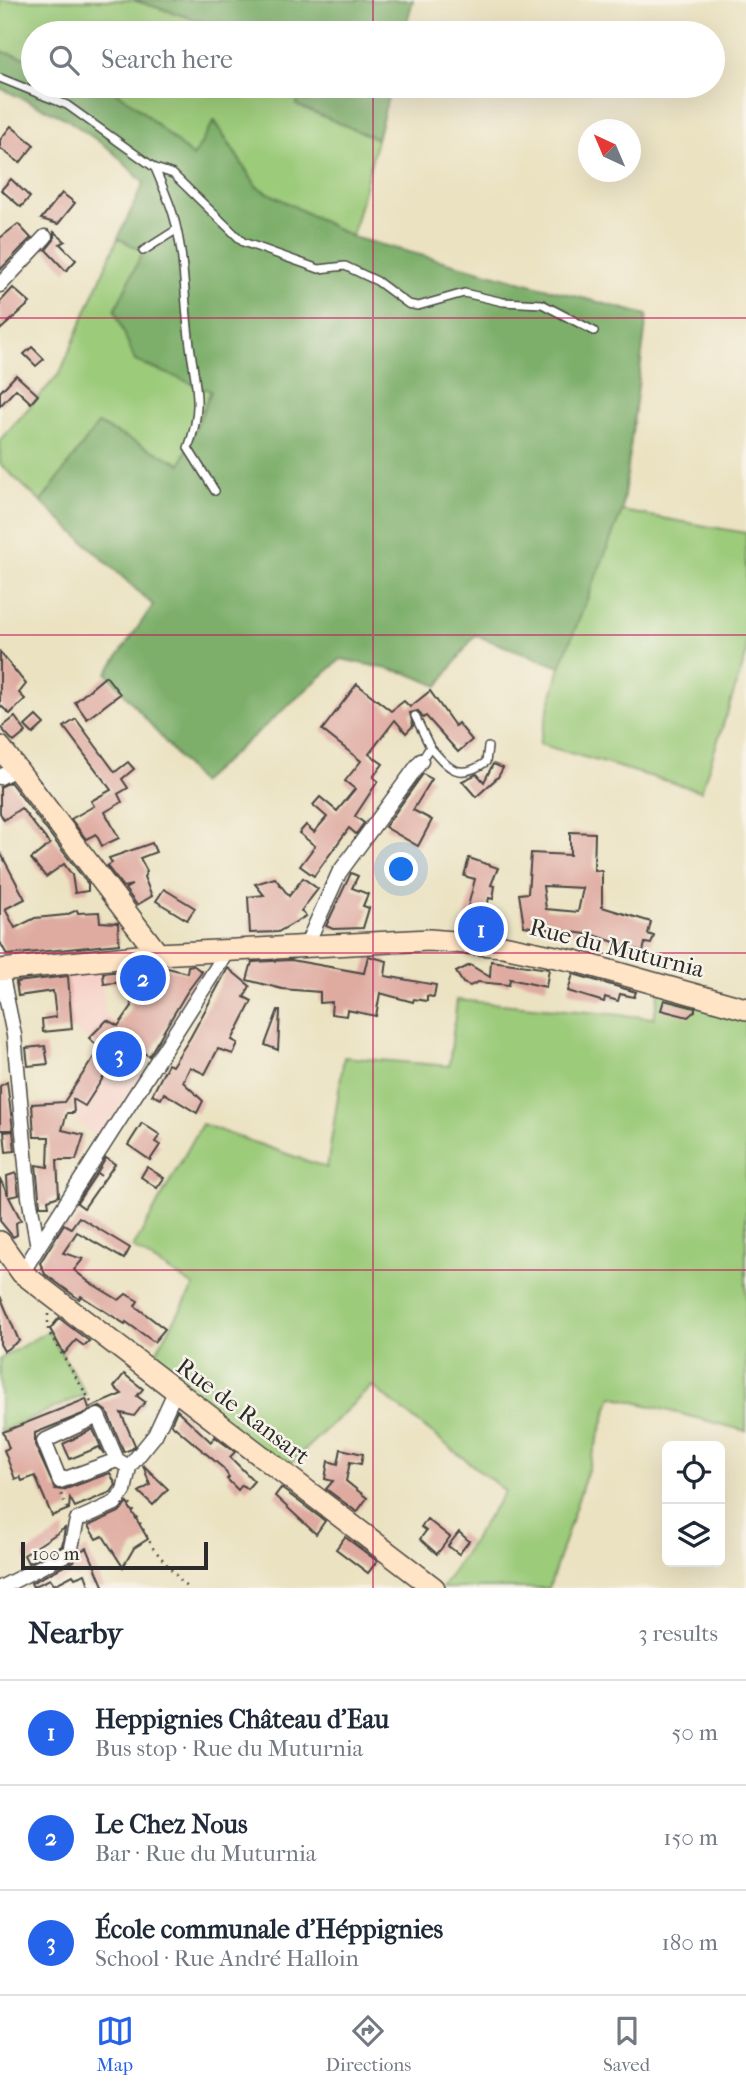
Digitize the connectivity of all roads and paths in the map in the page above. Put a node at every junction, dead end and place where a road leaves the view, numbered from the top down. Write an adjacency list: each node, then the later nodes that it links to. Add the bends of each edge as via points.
1 (0, 78): 2 (lane)
2 (21, 86)
3 (50, 98): 4 (lane, via 67,105)
4 (155, 168): 5 (lane); 9 (lane, via 173,174 243,242 319,270 345,266 377,281 408,304 418,306 464,293 542,304)
5 (176, 229): 7 (lane); 10 (lane, via 196,377 198,423 188,448)
6 (45, 237): 8 (street)
7 (143, 251)
8 (0, 285)
9 (594, 331)
10 (215, 491)
11 (415, 716): 13 (lane)
12 (0, 747): 16 (street)
13 (430, 747): 14 (lane, via 457,772 471,773 486,762); 15 (lane)
14 (488, 747)
15 (421, 761): 17 (street, via 339,873)
16 (8, 773): 19 (street)
17 (306, 946): 18 (street, Rue du Muturnia); 21 (street, Rue du Muturnia, via 429,940 503,946 575,961)
18 (228, 950): 19 (street, Rue du Muturnia); 23 (street)
19 (158, 954): 20 (street, Rue du Muturnia)
20 (0, 969): 23 (street, via 14,1035)
21 (746, 1009)
22 (0, 1242): 24 (street, Rue de Ransart)
23 (38, 1247): 24 (street)
24 (22, 1273): 25 (street, Rue de Ransart)
25 (48, 1293): 26 (street, Rue de Ransart); 27 (path, via 48,1331)
26 (176, 1392): 28 (street, via 155,1435); 34 (street, Rue de Ransart)
27 (98, 1416): 28 (street); 29 (street, via 44,1441)
28 (123, 1463): 29 (street); 30 (street)
29 (60, 1481): 31 (path, via 69,1513)
30 (124, 1492): 31 (street, via 115,1503); 33 (path, via 153,1548)
31 (77, 1520): 32 (street, via 70,1552)
32 (0, 1588)
33 (187, 1588)
34 (434, 1588)

